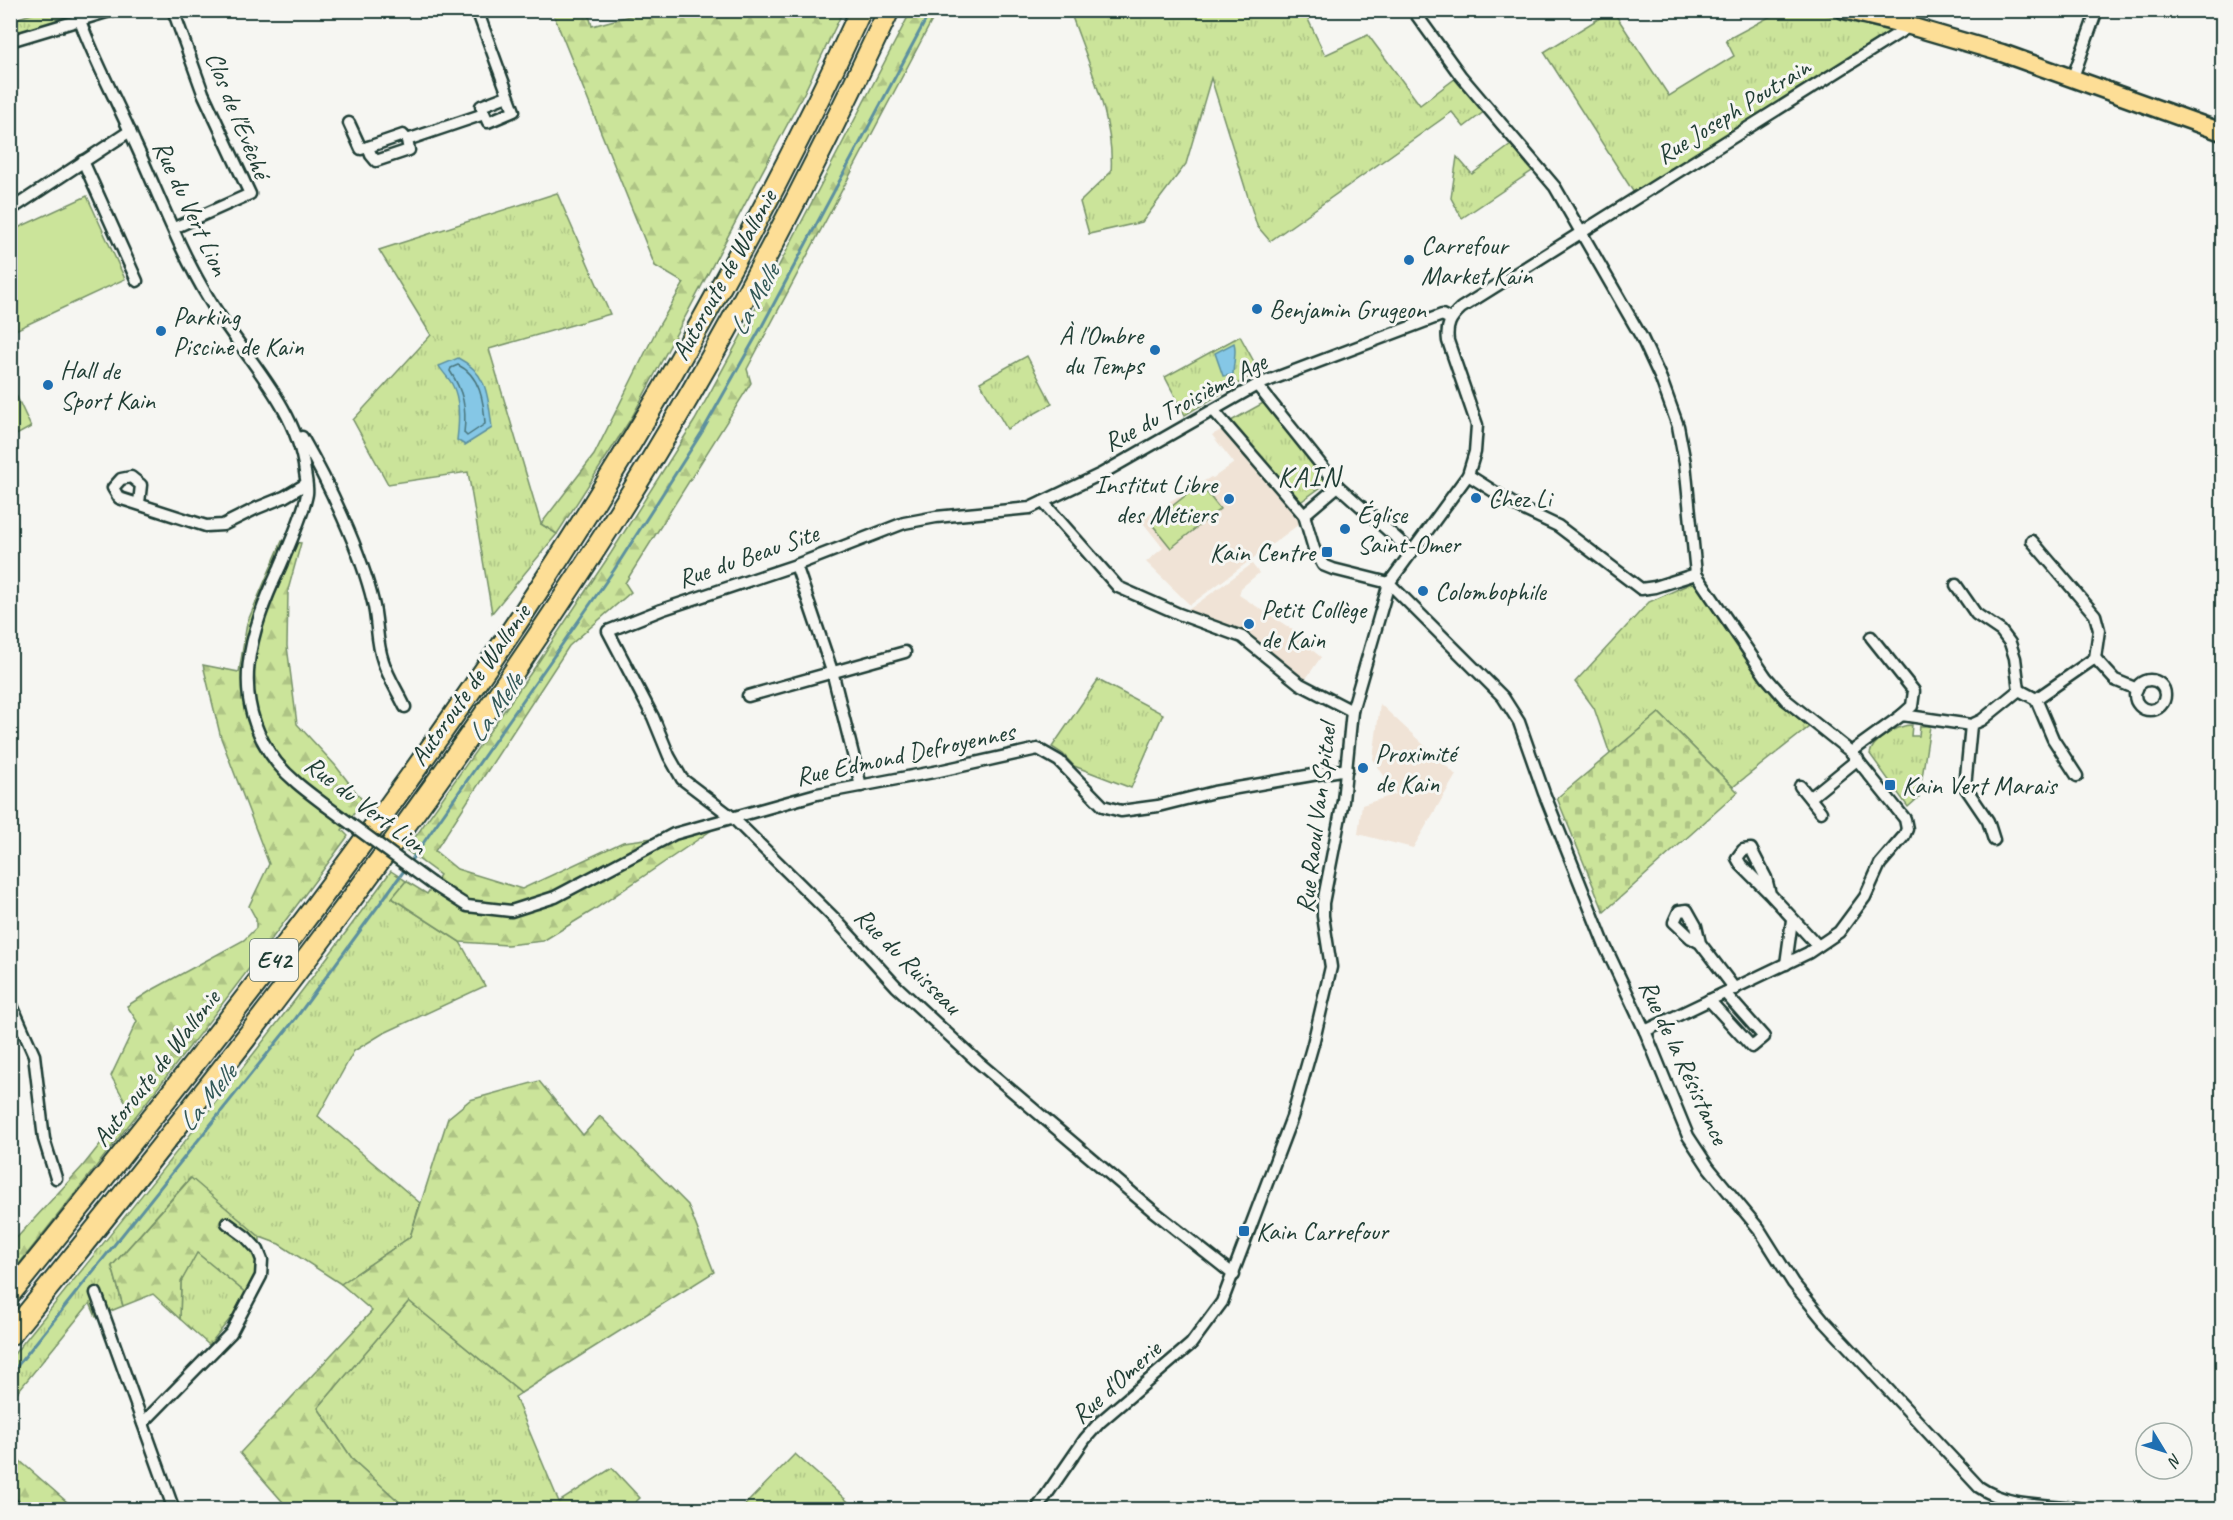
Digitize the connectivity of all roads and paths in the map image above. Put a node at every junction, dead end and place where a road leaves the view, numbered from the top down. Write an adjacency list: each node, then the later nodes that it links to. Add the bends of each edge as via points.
1 (113, 10): 9 (street)
2 (173, 10): 22 (street, Clos de l'Evêché, via 203,93 250,194)
3 (477, 10): 13 (street)
4 (861, 10): 80 (highway, Autoroute de Wallonie / E42, via 779,179 701,322 660,395 522,615 345,865 225,1024)
5 (889, 10): 81 (highway, Autoroute de Wallonie / E42, via 771,250 688,398 544,628 364,884)
6 (1413, 10): 23 (street, via 1460,75 1555,187)
7 (1844, 10): 10 (main road)
8 (2097, 10): 12 (street)
9 (78, 15): 11 (street); 16 (street, Rue du Vert Lion)
10 (1910, 26): 12 (main road); 23 (street, Rue Joseph Poutrain)
11 (10, 41)
12 (2073, 77): 17 (main road)
13 (507, 96): 14 (street, via 481,105); 14 (street, via 514,111 488,122)
14 (484, 114): 18 (street)
15 (350, 123): 19 (street, via 361,149)
16 (130, 131): 20 (street); 22 (street, Rue du Vert Lion)
17 (2223, 132)
18 (407, 140): 19 (street, via 403,135); 19 (street, via 409,150 376,161)
19 (368, 147)
20 (83, 161): 21 (street); 24 (street)
21 (10, 210)
22 (174, 228): 28 (street, Rue du Vert Lion, via 209,299 286,413)
23 (1581, 234): 25 (street, Rue Joseph Poutrain, via 1461,308); 40 (street, via 1642,338 1677,426 1685,463)
24 (137, 281)
25 (1450, 319): 26 (street, Rue du Troisième Age, via 1442,315); 29 (street, via 1448,341 1477,425)
26 (1257, 385): 27 (street, Rue du Troisième Age); 30 (street)
27 (1214, 411): 33 (street, Rue du Troisième Age); 35 (street)
28 (294, 431): 31 (street); 32 (street, via 302,438)
29 (1468, 475): 38 (street, Rue Raoul Van Spitael); 40 (street, via 1520,508 1558,526 1641,589)
30 (1338, 486): 35 (street); 38 (street)
31 (307, 489): 32 (street); 34 (street, via 223,525 206,526); 66 (street, Rue du Vert Lion, bridge, via 248,654 248,686 260,735 277,763 297,784)
32 (328, 490): 52 (street, via 354,546 374,603 383,662)
33 (1043, 502): 36 (street, Rue du Troisième Age, via 1011,512 936,517); 53 (street, via 1118,587 1242,637 1300,684)
34 (139, 503)
35 (1305, 518): 41 (street, via 1323,565)
36 (904, 524): 39 (street, Rue du Beau Site)
37 (2032, 541): 46 (street, via 2095,615 2099,630)
38 (1411, 551): 41 (street, Rue Raoul Van Spitael)
39 (796, 565): 43 (street, Rue du Beau Site); 47 (street)
40 (1696, 574): 56 (street, via 1766,677 1786,700)
41 (1389, 583): 53 (street, Rue Raoul Van Spitael); 74 (street, Rue de la Résistance, via 1503,697 1519,722 1605,946)
42 (1956, 585): 49 (street, via 1976,614 2001,631 2010,643)
43 (608, 632): 63 (street, Rue du Ruisseau, via 682,779)
44 (1871, 637): 54 (street, via 1914,691 1912,706)
45 (905, 652): 47 (street)
46 (2095, 658): 48 (street, via 2115,680); 51 (street)
47 (832, 671): 50 (street); 59 (street)
48 (2137, 689)
49 (2019, 690): 51 (street); 55 (street)
50 (748, 696)
51 (2036, 699): 58 (street, via 2053,739)
52 (405, 707)
53 (1352, 711): 57 (street, Rue Raoul Van Spitael)
54 (1902, 715): 55 (street); 56 (street)
55 (1971, 725): 64 (street, via 1965,787 1988,821)
56 (1854, 756): 61 (street); 69 (street, via 1905,819 1907,828 1839,932)
57 (1347, 769): 59 (street, Rue Edmond Defroyennes, via 1121,812 1103,806 1059,761 1038,749); 77 (street, Rue Raoul Van Spitael, via 1323,903 1331,967 1292,1117)
58 (2077, 776)
59 (861, 786): 63 (street, Rue Edmond Defroyennes)
60 (1800, 786): 61 (street)
61 (1810, 798): 62 (street)
62 (1821, 812)
63 (732, 817): 66 (street, Rue Edmond Defroyennes, via 674,834 555,897 511,911); 77 (street, Rue du Ruisseau, via 896,986 978,1062)
64 (1994, 840)
65 (1770, 894): 67 (street)
66 (467, 906)
67 (1792, 920): 69 (street); 70 (street)
68 (1700, 943): 71 (street)
69 (1818, 946): 70 (street)
70 (1786, 964): 71 (street)
71 (1730, 991): 72 (street); 72 (street, via 1764,1036 1752,1047)
72 (1709, 1000): 74 (street)
73 (10, 1001): 75 (street, via 34,1055 44,1139)
74 (1645, 1031): 87 (street, Rue de la Résistance, via 1688,1136 1709,1168 1759,1229 1818,1314 1968,1477 1992,1496 2006,1501)
75 (56, 1178)
76 (227, 1223): 82 (street, via 258,1250 261,1276 231,1333)
77 (1234, 1275): 78 (street, Rue Raoul Van Spitael)
78 (1228, 1289): 86 (street, Rue d'Omerie, via 1191,1344 1116,1407 1085,1439)
79 (96, 1293): 82 (street)
80 (10, 1294)
81 (10, 1335)
82 (143, 1423): 85 (street)
83 (10, 1506): 84 (street)
84 (15, 1509)
85 (174, 1509)
86 (1035, 1509)
87 (2090, 1509)

